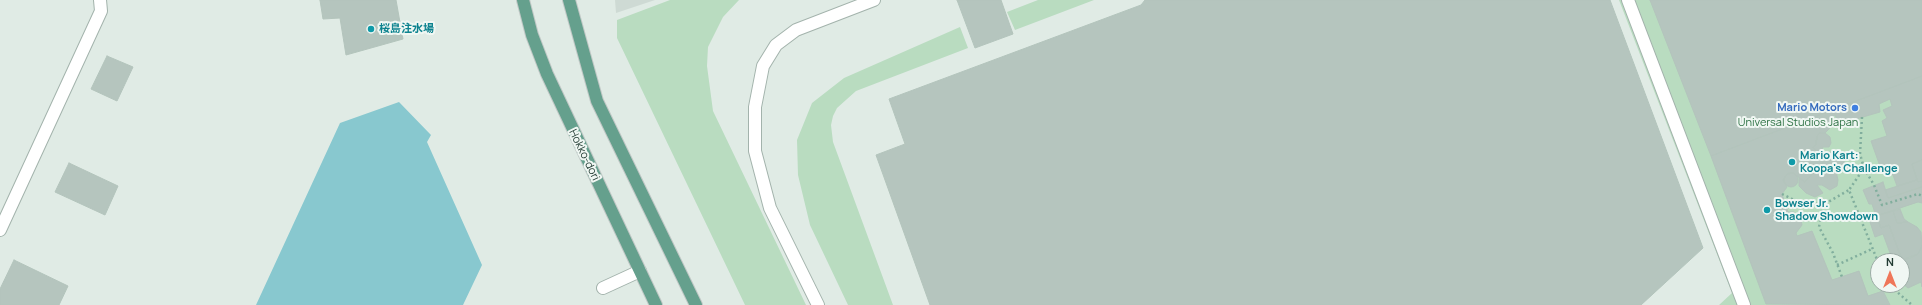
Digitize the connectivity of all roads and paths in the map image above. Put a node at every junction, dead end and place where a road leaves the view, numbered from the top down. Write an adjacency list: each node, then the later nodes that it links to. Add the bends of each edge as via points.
1 (100, 0): 12 (street, via 101,11)
2 (523, 0): 16 (main road, Hokko-dori, via 532,35 547,74)
3 (569, 0): 21 (main road, via 597,101)
4 (874, 0): 22 (street, via 796,30 776,45 763,66 755,107 755,151 770,208)
5 (1628, 0): 23 (street)
6 (1862, 117): 7 (path, via 1860,154)
7 (1864, 168): 8 (path); 10 (path, via 1882,205 1918,194)
8 (1849, 190): 11 (path); 13 (path)
9 (1782, 194): 11 (path, via 1794,200)
10 (1922, 196)
11 (1823, 205): 15 (path, via 1819,227)
12 (0, 230)
13 (1872, 249): 14 (path); 15 (path)
14 (1874, 253)
15 (1837, 265): 17 (path)
16 (640, 272): 18 (street); 20 (main road, Hokko-dori)
17 (1842, 277)
18 (602, 288)
19 (1898, 293): 24 (path)
20 (656, 305)
21 (696, 305)
22 (818, 305)
23 (1744, 305)
24 (1912, 305)

